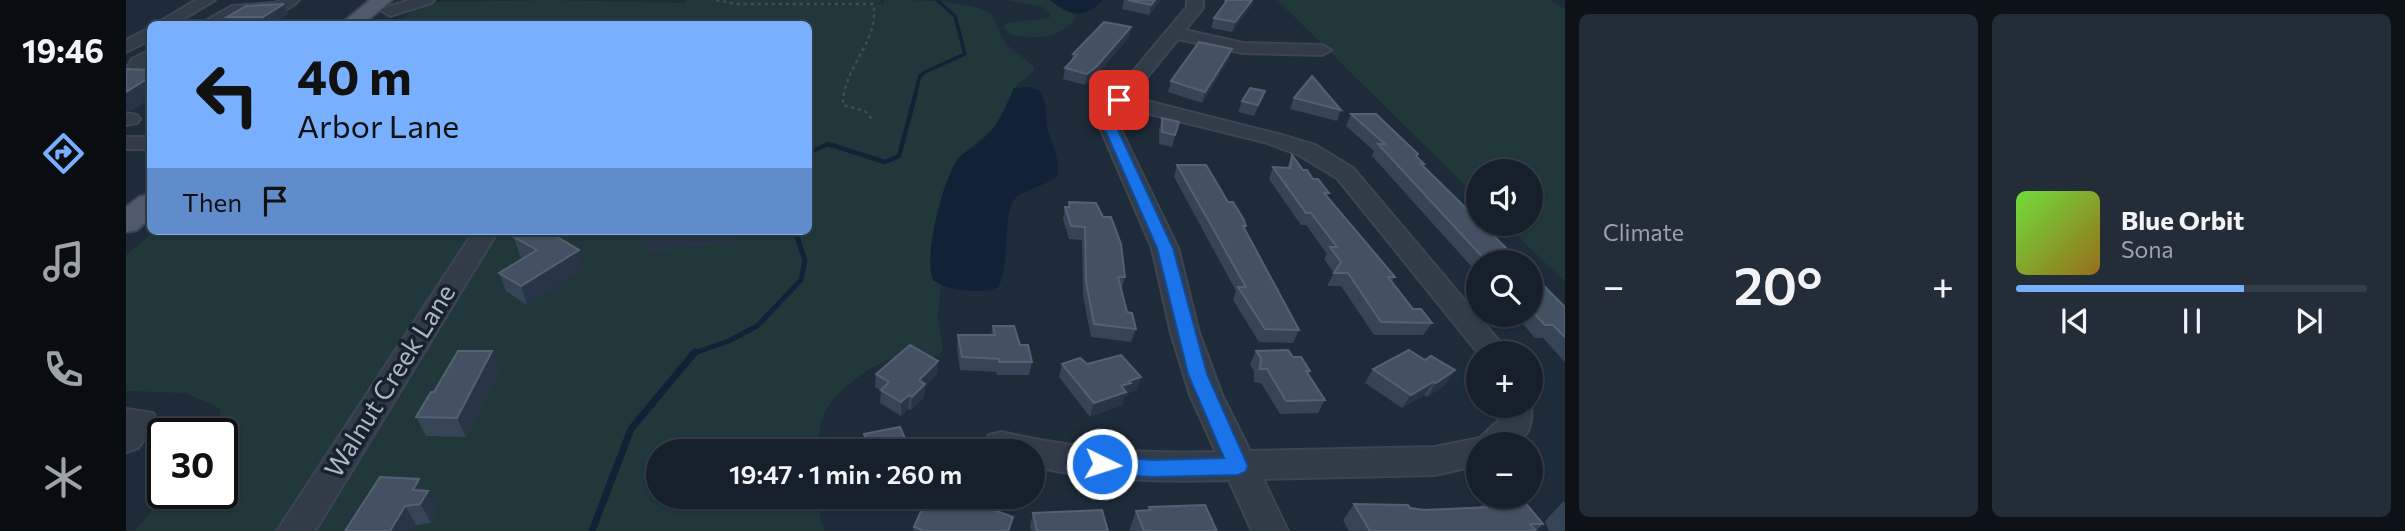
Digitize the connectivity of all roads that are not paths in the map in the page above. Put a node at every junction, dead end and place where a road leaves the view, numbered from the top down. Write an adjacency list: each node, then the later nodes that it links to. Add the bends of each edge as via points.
1 (207, 0): 6 (street)
2 (291, 0): 7 (street, via 278,8 238,9)
3 (426, 0): 5 (street)
4 (1195, 0): 9 (street, via 1195,8)
5 (380, 8): 8 (main road)
6 (169, 21)
7 (214, 21)
8 (356, 21)
9 (1174, 33): 12 (street, via 1242,48); 17 (street)
10 (147, 39): 11 (street)
11 (126, 48)
12 (1322, 50)
13 (147, 58): 14 (street, via 137,66)
14 (147, 68)
15 (126, 81): 16 (street)
16 (147, 81)
17 (1119, 100): 25 (street, via 1270,138 1307,150 1345,173); 30 (street, via 1111,130 1165,248 1198,374)
18 (126, 143): 19 (street)
19 (147, 143)
20 (147, 182): 21 (main road)
21 (126, 199)
22 (147, 206): 23 (main road)
23 (126, 223)
24 (483, 235): 31 (street, Walnut Creek Lane)
25 (1484, 341)
26 (126, 422): 27 (street, via 141,422)
27 (126, 439)
28 (1466, 453): 30 (street, via 1435,461)
29 (1045, 455): 30 (street, via 1152,468)
30 (1238, 466): 32 (street)
31 (295, 531)
32 (1270, 531)

